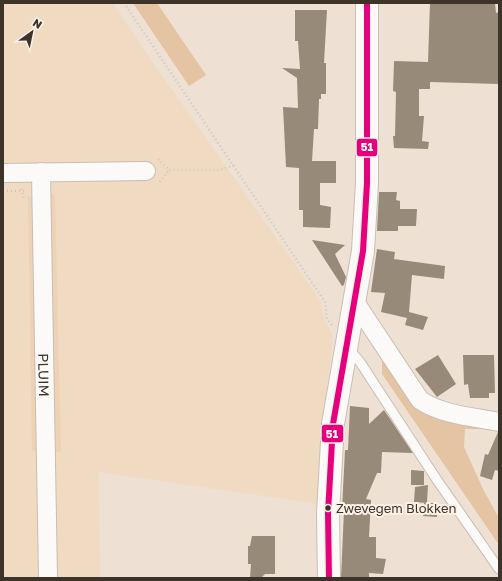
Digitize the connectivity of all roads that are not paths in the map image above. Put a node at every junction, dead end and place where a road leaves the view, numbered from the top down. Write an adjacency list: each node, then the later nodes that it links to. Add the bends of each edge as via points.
1 (367, 3): 5 (street, via 367,183 363,251)
2 (146, 171): 3 (street)
3 (41, 172): 4 (street); 9 (street, PLUIM)
4 (3, 173)
5 (355, 302): 6 (street); 7 (street, via 420,400 448,412)
6 (348, 341): 8 (lane, via 438,480); 10 (street, via 333,424 328,513)
7 (499, 422)
8 (499, 568)
9 (48, 578)
10 (329, 578)

